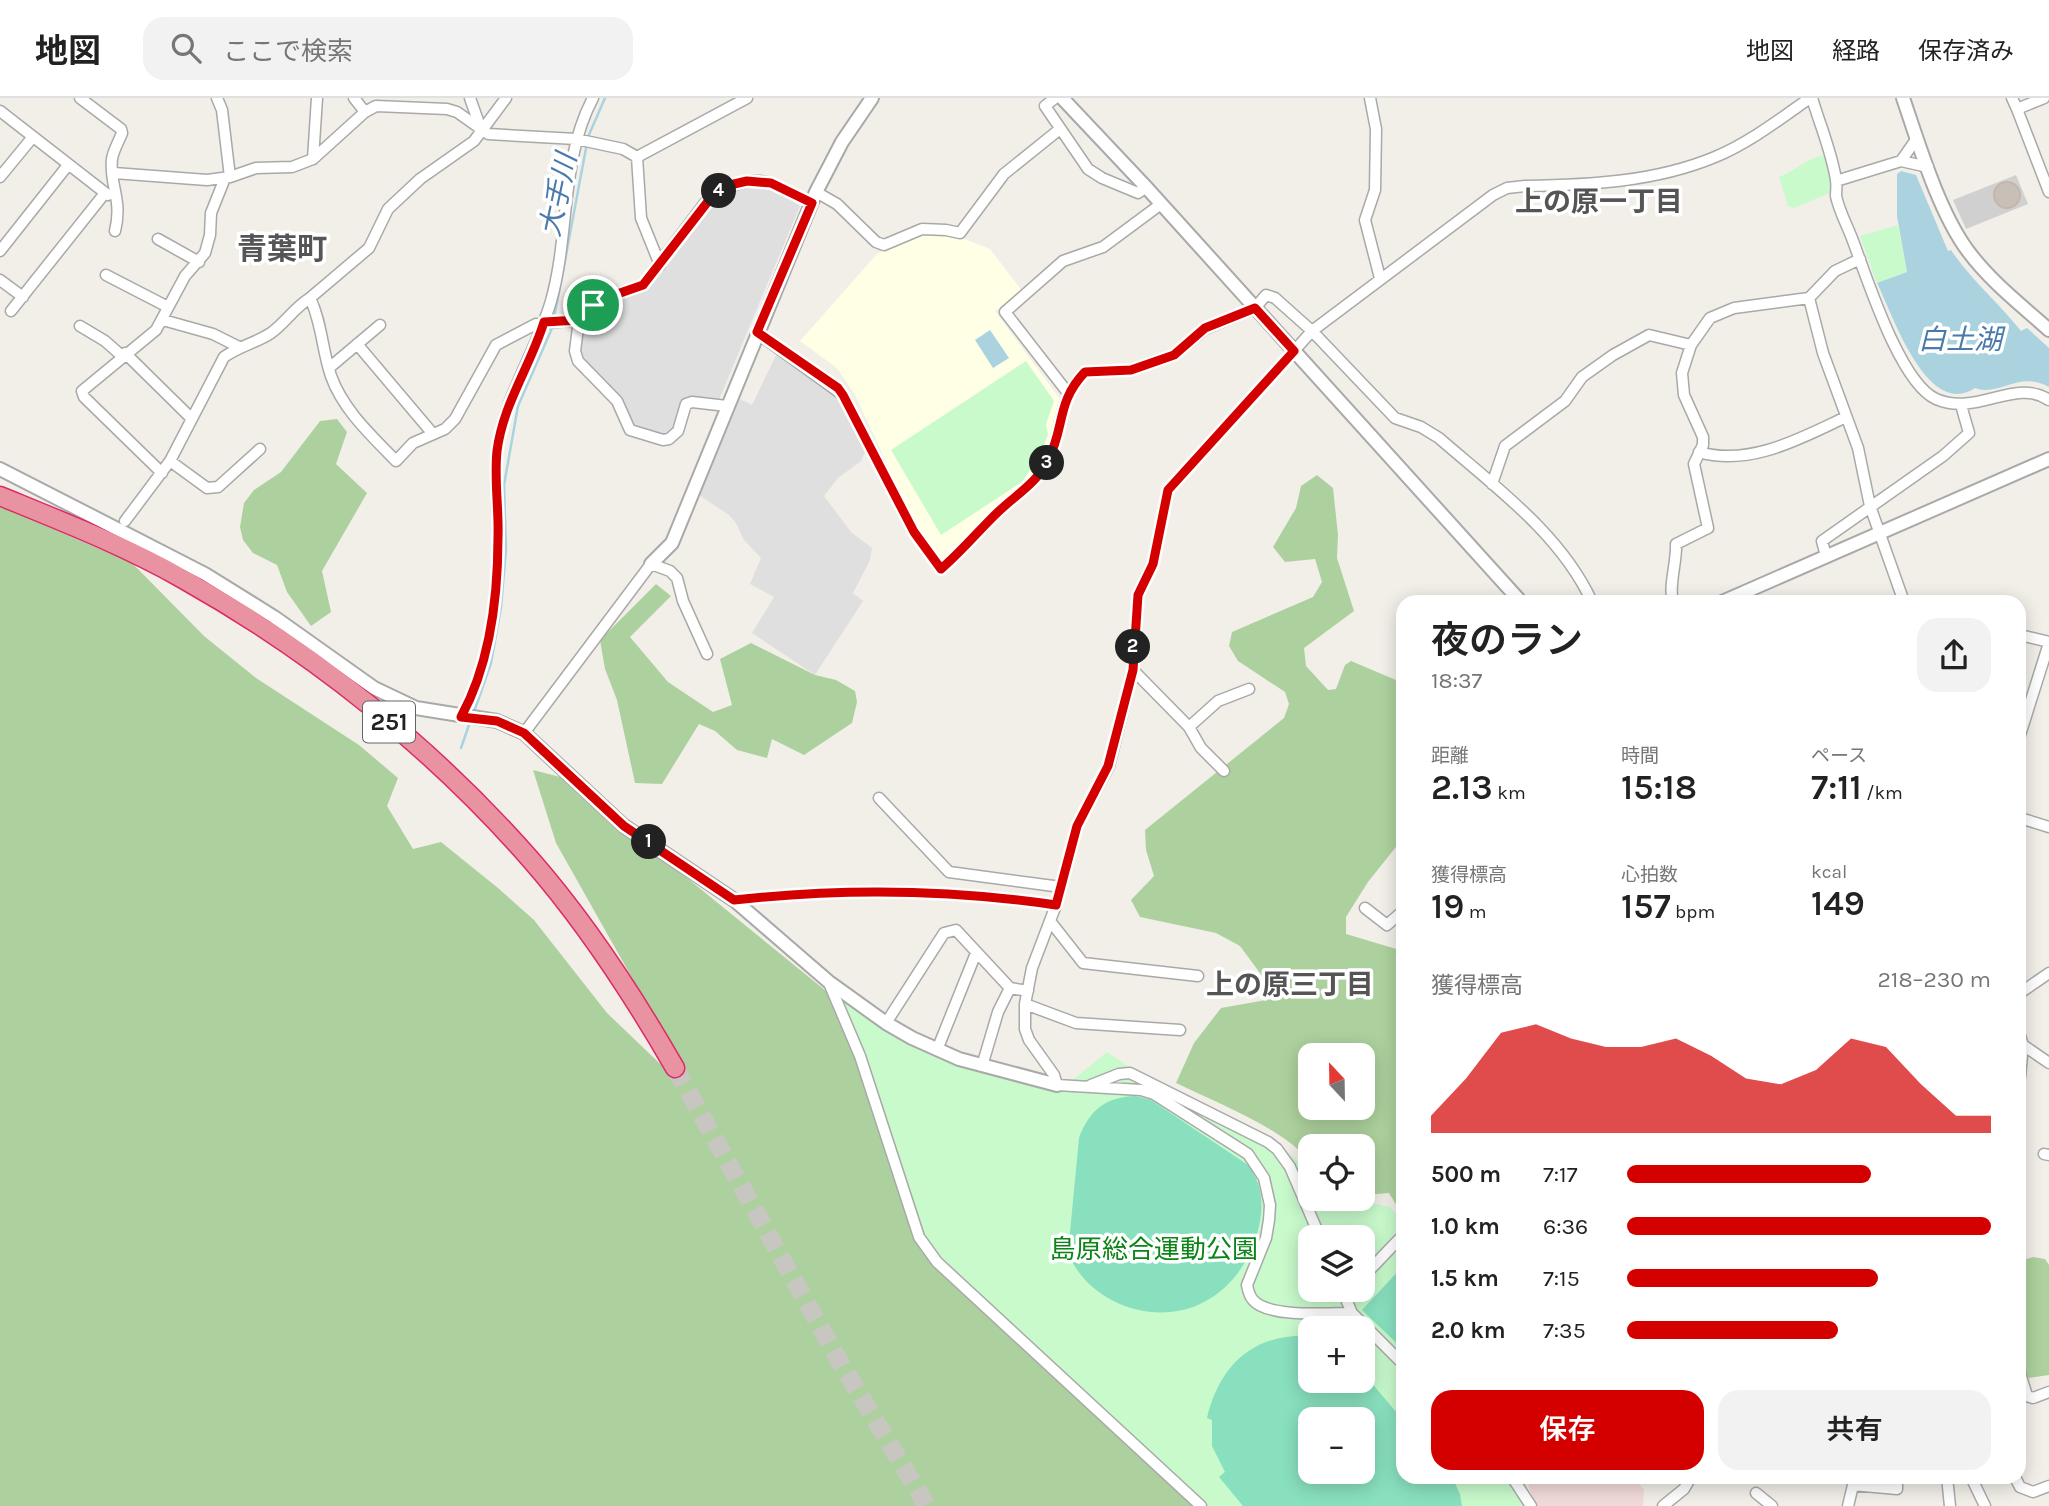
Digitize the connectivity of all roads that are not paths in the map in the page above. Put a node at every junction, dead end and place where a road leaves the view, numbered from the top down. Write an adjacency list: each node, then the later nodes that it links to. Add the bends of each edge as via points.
1 (80, 98): 31 (street, via 121,129 112,159)
2 (218, 98): 33 (street)
3 (317, 98): 27 (street)
4 (354, 98): 20 (street)
5 (470, 98): 22 (street)
6 (506, 98): 22 (street)
7 (593, 98): 25 (street)
8 (747, 98): 26 (street)
9 (872, 98): 38 (street, via 842,142)
10 (1055, 98): 21 (street, via 1045,106)
11 (1062, 98): 35 (street)
12 (1370, 98): 48 (street, via 1376,129 1376,190 1364,220)
13 (1811, 98): 34 (street); 48 (street, via 1714,158 1637,180 1507,188)
14 (1903, 98): 24 (street)
15 (2012, 98): 18 (street)
16 (2044, 98): 18 (street)
17 (419, 102): 20 (street, via 382,105); 22 (street, via 457,112)
18 (2017, 109): 36 (street)
19 (0, 111): 23 (street)
20 (365, 112): 27 (street)
21 (1060, 129): 35 (street, via 1093,173 1138,193); 38 (street, via 1004,174 960,233 922,229 884,245 837,205)
22 (483, 132): 25 (street); 52 (street, via 388,209 369,248)
23 (32, 138): 29 (street); 32 (street)
24 (1917, 138): 28 (street); 30 (street)
25 (583, 140): 26 (street); 58 (street)
26 (637, 157): 46 (street, via 642,219)
27 (313, 159): 33 (street)
28 (1901, 161): 30 (street); 34 (street)
29 (68, 165): 37 (street); 43 (street)
30 (1928, 167): 61 (street, via 1966,250)
31 (114, 173): 33 (street, via 207,180); 39 (street)
32 (0, 177)
33 (228, 177): 45 (street, via 211,213 210,235)
34 (1836, 181): 44 (street, via 1836,196)
35 (1146, 187): 40 (street)
36 (2049, 192)
37 (104, 193): 39 (street); 50 (street)
38 (814, 198): 46 (street, via 760,181 722,189 705,204); 63 (street)
39 (118, 200): 41 (street)
40 (1161, 204): 54 (street); 70 (street, via 1103,247 1063,261 1005,312)
41 (115, 231)
42 (158, 239): 45 (street)
43 (0, 251)
44 (1860, 259): 51 (street, via 1835,271); 72 (street, via 1903,362 1922,390)
45 (199, 262): 53 (street, via 185,276)
46 (660, 265): 57 (street, via 643,285 600,300)
47 (106, 275): 53 (street)
48 (1380, 278): 62 (street)
49 (0, 280): 50 (street)
50 (23, 298): 55 (street)
51 (1809, 298): 65 (street, via 1734,308 1710,318); 74 (street, via 1819,342)
52 (310, 299): 66 (street, via 270,333); 69 (street)
53 (168, 307): 56 (street)
54 (1255, 308): 62 (street, via 1266,295 1275,298); 67 (street); 70 (street, via 1205,328 1174,355 1131,370 1085,372)
55 (12, 312)
56 (163, 320): 66 (street, via 213,334); 68 (street)
57 (579, 320): 58 (street); 73 (street, via 578,361 617,401 634,433 668,439 678,431 686,404)
58 (550, 322): 76 (street, via 527,327 496,345 455,419); 101 (street, via 503,419 497,452 493,607)
59 (380, 325): 64 (street)
60 (80, 326): 68 (street)
61 (2049, 330)
62 (1312, 331): 67 (street); 83 (street, via 1395,418 1439,438)
63 (757, 332): 70 (street, via 838,388 914,532 941,569 1033,483 1047,464); 73 (street)
64 (357, 344): 69 (street); 76 (street)
65 (1691, 345): 78 (street, via 1682,373 1684,395 1703,437); 83 (street, via 1650,335 1582,377 1565,401 1505,446)
66 (239, 347): 75 (street, via 224,357)
67 (1294, 351): 90 (street); 98 (street, via 1168,490 1153,564 1138,595)
68 (123, 355): 75 (street); 82 (street, via 83,388 82,394)
69 (329, 368): 76 (street, via 340,396 396,461 414,443)
70 (1068, 393)
71 (2049, 400): 72 (street, via 2024,391)
72 (1961, 405): 85 (street, via 1969,433)
73 (727, 406): 89 (street, via 672,543)
74 (1846, 416): 78 (street, via 1761,452 1719,458); 85 (street)
75 (191, 418): 80 (street)
76 (433, 434)
77 (260, 450): 80 (street, via 218,487 207,488)
78 (1699, 452): 92 (street, via 1694,464 1708,528 1676,544)
79 (2049, 459): 87 (street)
80 (170, 461): 82 (street)
81 (0, 469): 101 (street, via 205,574 374,688 416,708)
82 (162, 473): 86 (street)
83 (1492, 484): 91 (street, via 1542,529)
84 (0, 496): 128 (highway, 251, via 181,578 291,646 398,730 531,860 615,970)
85 (1870, 506): 87 (street); 88 (street, via 1822,541)
86 (125, 521)
87 (1879, 533): 88 (street); 94 (street)
88 (1826, 556): 93 (street)
89 (651, 564): 97 (street, via 677,578); 103 (street)
90 (1515, 595)
91 (1589, 595)
92 (1672, 595)
93 (1738, 595)
94 (1901, 595)
95 (2026, 637): 96 (street)
96 (2049, 643): 100 (street)
97 (707, 654)
98 (1133, 670): 102 (street); 108 (street, via 1108,766 1077,826)
99 (1249, 689): 102 (street, via 1218,701)
100 (2026, 716)
101 (469, 718): 103 (street, via 497,721)
102 (1189, 727): 104 (street, via 1201,748)
103 (524, 733): 109 (street, via 624,826)
104 (1224, 771)
105 (879, 798): 108 (street, via 949,872)
106 (2026, 820): 107 (street)
107 (2049, 827)
108 (1060, 887): 110 (street)
109 (734, 900): 110 (street, via 804,892 923,891); 117 (street)
110 (1056, 905): 113 (street)
111 (1365, 908): 112 (street, via 1387,925)
112 (1396, 917)
113 (1050, 921): 116 (street, via 1083,963); 120 (street)
114 (976, 953): 118 (street); 122 (street, via 956,930 944,933); 125 (street)
115 (2049, 974): 119 (street)
116 (1198, 976)
117 (829, 982): 122 (street); 149 (street, via 860,1056 919,1237 937,1262 1027,1348)
118 (1010, 988): 120 (street); 127 (street)
119 (2026, 989)
120 (1028, 991): 121 (street)
121 (1026, 1004): 123 (street, via 1076,1023); 129 (street, via 1029,1040)
122 (886, 1023): 125 (street)
123 (1180, 1030)
124 (2026, 1045): 126 (street)
125 (937, 1050): 127 (street)
126 (2049, 1063)
127 (982, 1066): 129 (street)
128 (675, 1068)
129 (1057, 1085): 130 (street)
130 (1084, 1088): 131 (street, via 1130,1073 1268,1142 1290,1167); 135 (street, via 1128,1087 1154,1094 1248,1154 1264,1178 1270,1205 1266,1238 1247,1285 1252,1300 1278,1311)
131 (1315, 1225)
132 (1396, 1242): 133 (street)
133 (1375, 1264)
134 (1349, 1302): 135 (street)
135 (1352, 1313): 136 (street)
136 (1396, 1357)
137 (2049, 1392): 138 (street, via 2033,1398)
138 (2026, 1393)
139 (1516, 1484): 150 (street)
140 (1687, 1484): 151 (street)
141 (1852, 1484): 153 (street)
142 (1873, 1484): 143 (street, via 1897,1489)
143 (1897, 1484)
144 (1948, 1484): 154 (street)
145 (1974, 1484): 155 (street)
146 (2018, 1484): 147 (street, via 2033,1492)
147 (2049, 1486)
148 (1756, 1493): 152 (street)
149 (1201, 1506)
150 (1531, 1506)
151 (1663, 1506)
152 (1772, 1506)
153 (1848, 1506)
154 (1950, 1506)
155 (1985, 1506)

